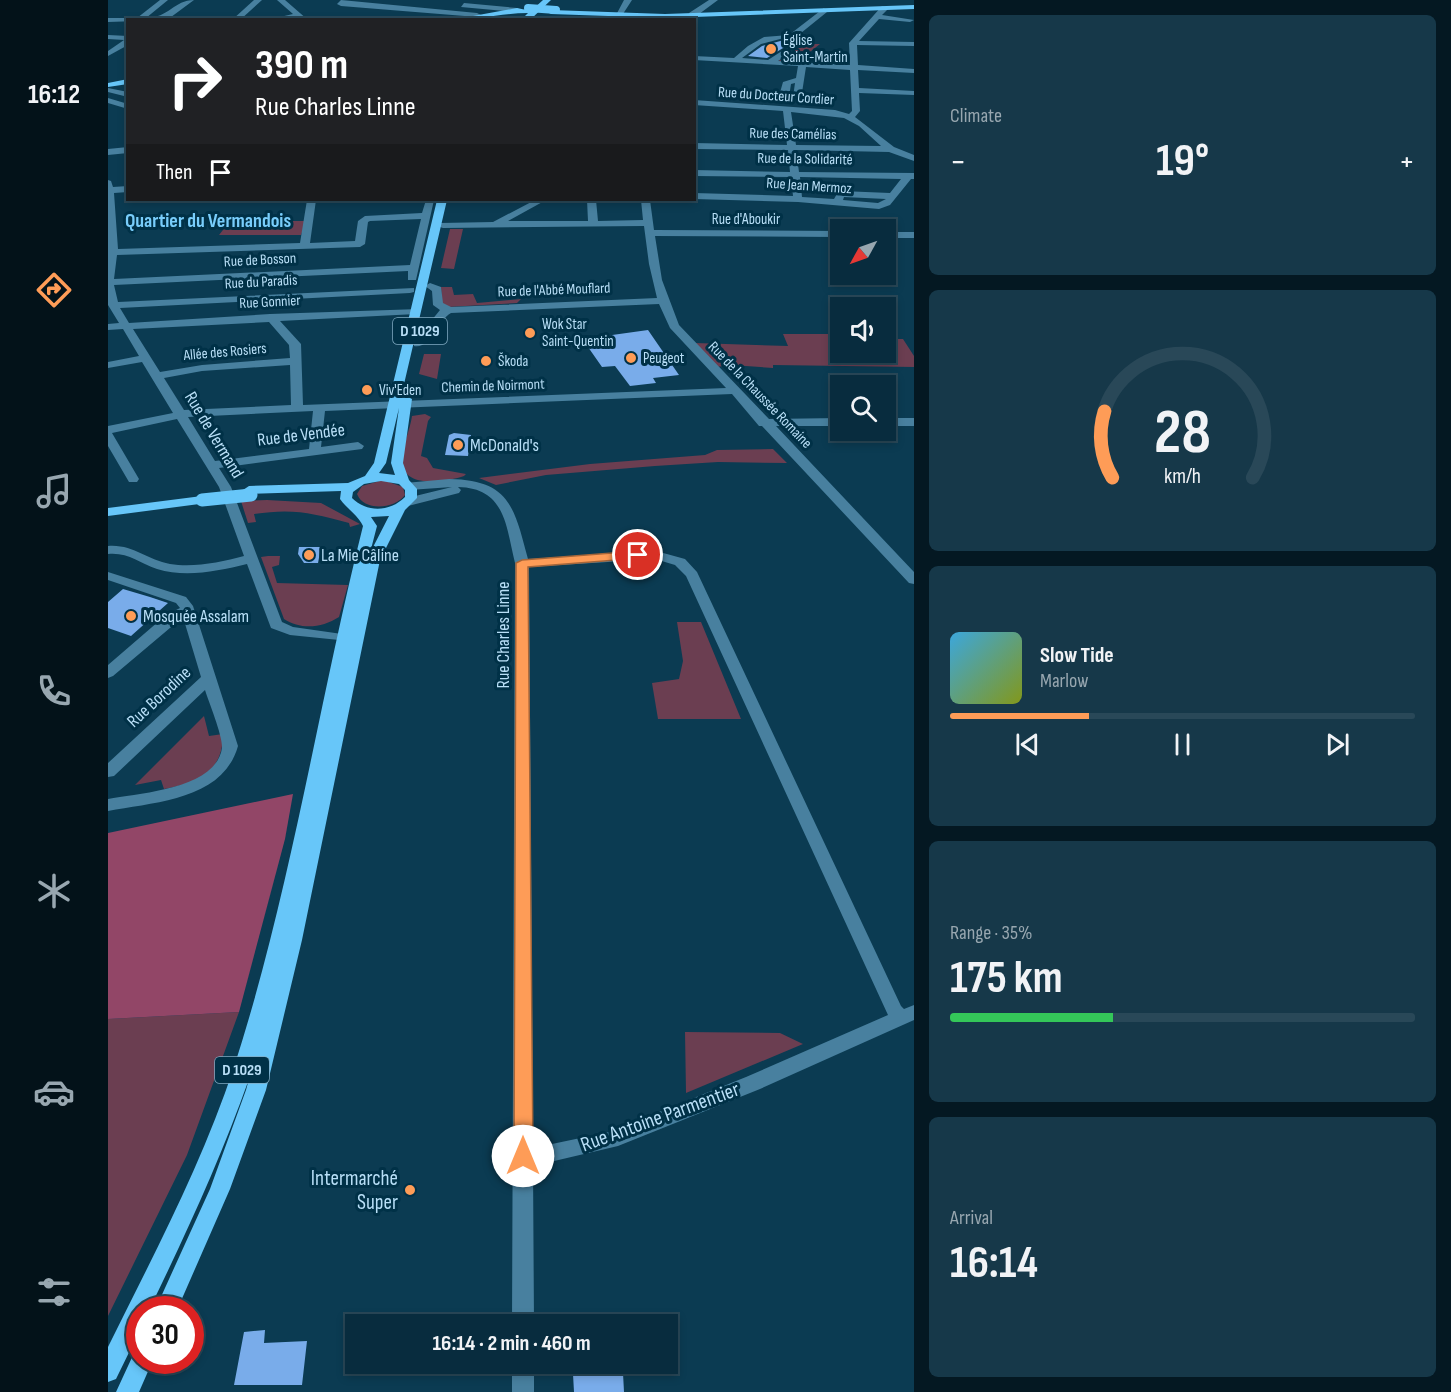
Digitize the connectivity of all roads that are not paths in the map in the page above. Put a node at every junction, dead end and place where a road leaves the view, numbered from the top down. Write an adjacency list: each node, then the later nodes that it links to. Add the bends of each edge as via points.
1 (164, 0): 22 (street)
2 (190, 0): 29 (street)
3 (258, 0): 30 (street)
4 (280, 0): 23 (street)
5 (345, 0): 20 (street, via 340,4)
6 (408, 0): 12 (street)
7 (473, 0): 12 (street)
8 (547, 0): 16 (main road)
9 (558, 0): 32 (main road)
10 (628, 0): 25 (street)
11 (714, 0): 21 (street)
12 (494, 6): 16 (street); 16 (street); 20 (main road)
13 (528, 6): 16 (main road); 18 (main road, bridge)
14 (914, 7): 15 (main road)
15 (885, 8): 17 (main road); 26 (street)
16 (517, 10)
17 (824, 10): 21 (main road); 37 (street)
18 (554, 11): 19 (main road); 24 (main road)
19 (564, 14): 24 (main road); 33 (main road)
20 (477, 15): 31 (main road)
21 (692, 15): 25 (main road)
22 (143, 17): 27 (street); 28 (street)
23 (302, 17)
24 (606, 17): 25 (main road)
25 (617, 17)
26 (877, 17): 36 (street); 41 (street)
27 (136, 18)
28 (152, 18)
29 (162, 18)
30 (237, 18)
31 (463, 18)
32 (539, 18)
33 (587, 18)
34 (126, 19): 35 (street)
35 (108, 20)
36 (910, 20)
37 (792, 36): 45 (street, via 772,36); 46 (street, via 801,42)
38 (108, 38): 39 (street)
39 (126, 39)
40 (126, 40): 43 (street)
41 (853, 43): 42 (street); 48 (street)
42 (914, 44)
43 (108, 54)
44 (696, 58): 45 (street)
45 (736, 60): 46 (street)
46 (769, 63): 47 (street)
47 (802, 65): 48 (street); 50 (street)
48 (854, 68): 49 (street); 53 (street)
49 (914, 71)
50 (800, 80)
51 (126, 83): 52 (main road)
52 (109, 86): 55 (street)
53 (857, 90): 54 (street); 60 (street, via 856,111)
54 (914, 93)
55 (126, 94)
56 (108, 100): 58 (street)
57 (696, 102): 59 (street, Rue du Docteur Cordier)
58 (126, 106)
59 (787, 110): 60 (street, Rue du Docteur Cordier); 62 (street)
60 (851, 117): 64 (street, Rue du Docteur Cordier, via 861,121)
61 (696, 146): 62 (street, Rue des Camélias)
62 (790, 147): 64 (street, Rue des Camélias); 69 (street)
63 (914, 147): 64 (street, Rue des Camélias)
64 (889, 148): 67 (street, Rue du Docteur Cordier)
65 (123, 150): 66 (street)
66 (108, 152)
67 (914, 158)
68 (696, 173): 69 (street, Rue de la Solidarité)
69 (794, 174): 70 (street, Rue de la Solidarité); 74 (street)
70 (911, 176): 74 (street, Rue Jean Mermoz, via 879,207)
71 (109, 186): 72 (street); 82 (street, Rue de Vermand)
72 (126, 189)
73 (696, 196): 74 (street, Rue Jean Mermoz)
74 (798, 199)
75 (311, 201): 92 (street)
76 (430, 201): 83 (street)
77 (442, 201): 85 (main road)
78 (448, 201): 85 (main road, D 1029)
79 (539, 201): 86 (street)
80 (591, 201): 84 (street)
81 (646, 201): 87 (street, Rue de la Chaussée Romaine)
82 (110, 214): 91 (street, Rue de Vermand)
83 (427, 216): 92 (street, via 374,216 363,221 360,244); 94 (street)
84 (593, 223): 86 (street, Rue d'Aboukir); 87 (street, Rue d'Aboukir)
85 (440, 225): 86 (street, Rue d'Aboukir); 95 (main road, D 1029); 102 (main road)
86 (494, 225)
87 (650, 228): 88 (street, Rue d'Aboukir); 98 (street, Rue de la Chaussée Romaine)
88 (830, 234)
89 (896, 235): 90 (street)
90 (914, 235)
91 (111, 237): 93 (street, Rue de Vermand)
92 (305, 246): 93 (street)
93 (114, 252): 96 (street, Rue de Vermand)
94 (413, 268): 96 (street, Rue de Bosson); 97 (street)
95 (430, 286): 100 (street, via 437,289 438,305); 106 (main road, D 1029)
96 (109, 289): 99 (street, Rue de Vermand)
97 (410, 290): 99 (street, Rue du Paradis); 101 (street)
98 (661, 301): 100 (street, Rue de l'Abbé Mouflard); 111 (street, Rue de la Chaussée Romaine, via 674,326)
99 (113, 305): 104 (street, Rue de Vermand)
100 (449, 310): 106 (street, via 434,319 426,338)
101 (403, 311): 102 (street, Rue Gonnier); 103 (street, Rue Gonnier)
102 (416, 311): 112 (main road)
103 (270, 317): 104 (street, Rue Gonnier); 108 (street, via 295,344)
104 (126, 326): 105 (street, Rue Gonnier); 107 (street, Rue de Vermand)
105 (108, 327)
106 (418, 344): 112 (main road, D 1029)
107 (146, 358): 109 (street); 110 (street, Rue de Vermand)
108 (296, 361): 110 (street, Allée des Rosiers, via 202,368); 114 (street)
109 (108, 365)
110 (157, 376): 115 (street, Rue de Vermand)
111 (733, 391): 112 (street, Chemin de Noirmont); 119 (street, Rue de la Chaussée Romaine)
112 (399, 405): 113 (street, Chemin de Noirmont); 125 (main road, via 380,463); 127 (main road, D 1029, via 397,464)
113 (319, 407): 114 (street, Chemin de Noirmont); 123 (street)
114 (297, 408): 115 (street, Chemin de Noirmont)
115 (182, 415): 120 (street, Chemin de Noirmont); 124 (street, Rue de Vermand)
116 (830, 422): 119 (street)
117 (896, 422): 118 (street)
118 (914, 422)
119 (763, 423): 139 (street, Rue de la Chaussée Romaine)
120 (108, 430)
121 (108, 435): 126 (street)
122 (358, 446): 123 (street, Rue de Vendée)
123 (315, 451): 124 (street, Rue de Vendée)
124 (213, 465): 136 (street, Rue de Vermand, via 225,487)
125 (370, 478): 127 (main road, via 386,477); 129 (main road)
126 (133, 479)
127 (406, 484): 128 (street, via 467,483); 131 (main road, via 412,493)
128 (486, 489): 131 (street, via 459,490); 137 (street, via 499,495 506,506)
129 (348, 493): 130 (main road, bridge, via 250,492); 133 (main road)
130 (202, 497): 132 (main road); 134 (main road)
131 (404, 506): 133 (main road, via 381,513); 141 (main road, via 373,560)
132 (108, 507)
133 (362, 511): 141 (main road, via 370,526)
134 (108, 512)
135 (108, 550): 136 (street, via 120,548 167,568 187,569)
136 (250, 559): 141 (street, Rue de Vermand, via 276,625 290,631)
137 (522, 563): 146 (street, Rue Charles Linne, via 656,555 680,562 692,575 894,1010); 147 (street, Rue Charles Linne)
138 (108, 576): 140 (street, via 181,600)
139 (914, 580)
140 (188, 609): 142 (street, via 171,618); 143 (street)
141 (350, 638): 148 (main road, D 1029, via 335,740 293,940 256,1090 220,1189); 150 (main road, D 1029, via 276,949 243,1069 210,1152)
142 (110, 669)
143 (210, 677): 144 (street, Rue Borodine); 145 (street, via 228,734 230,754 225,763 213,776 187,789)
144 (108, 772)
145 (108, 805)
146 (907, 1015): 147 (street, Rue Antoine Parmentier, via 611,1140 536,1157)
147 (523, 1156): 149 (street)
148 (172, 1296)
149 (523, 1314)
150 (108, 1371)
151 (135, 1374): 153 (main road)
152 (523, 1374): 154 (street)
153 (127, 1392)
154 (523, 1392)

